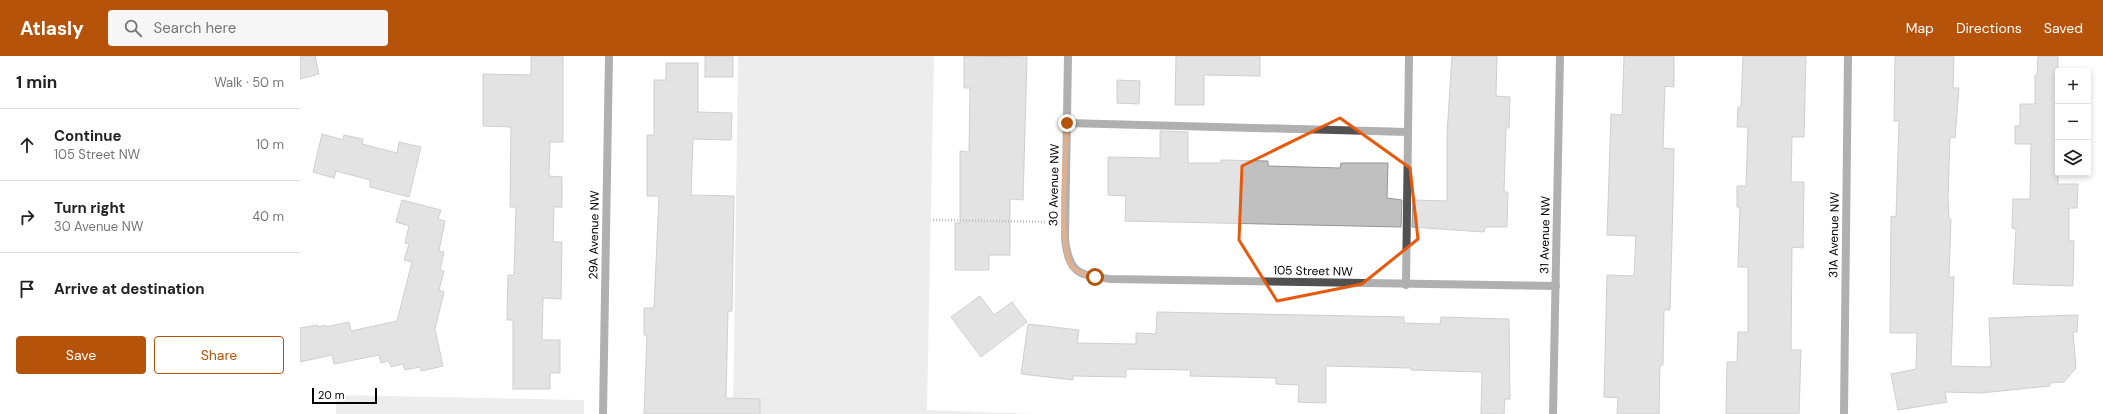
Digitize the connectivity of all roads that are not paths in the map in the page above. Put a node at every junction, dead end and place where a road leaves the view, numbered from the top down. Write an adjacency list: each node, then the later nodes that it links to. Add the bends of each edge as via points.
1 (609, 56): 11 (street, 29A Avenue NW)
2 (1068, 56): 6 (street, 30 Avenue NW)
3 (1409, 56): 7 (street)
4 (1560, 56): 10 (street, 31 Avenue NW)
5 (1848, 56): 13 (street, 31A Avenue NW)
6 (1067, 123): 7 (street); 8 (street, 30 Avenue NW, via 1064,222 1067,254)
7 (1408, 132): 9 (street)
8 (1072, 266): 9 (street, 105 Street NW, via 1082,274 1110,279)
9 (1406, 285): 10 (street, 105 Street NW)
10 (1556, 286): 12 (street, 31 Avenue NW)
11 (603, 414)
12 (1553, 414)
13 (1844, 414)

